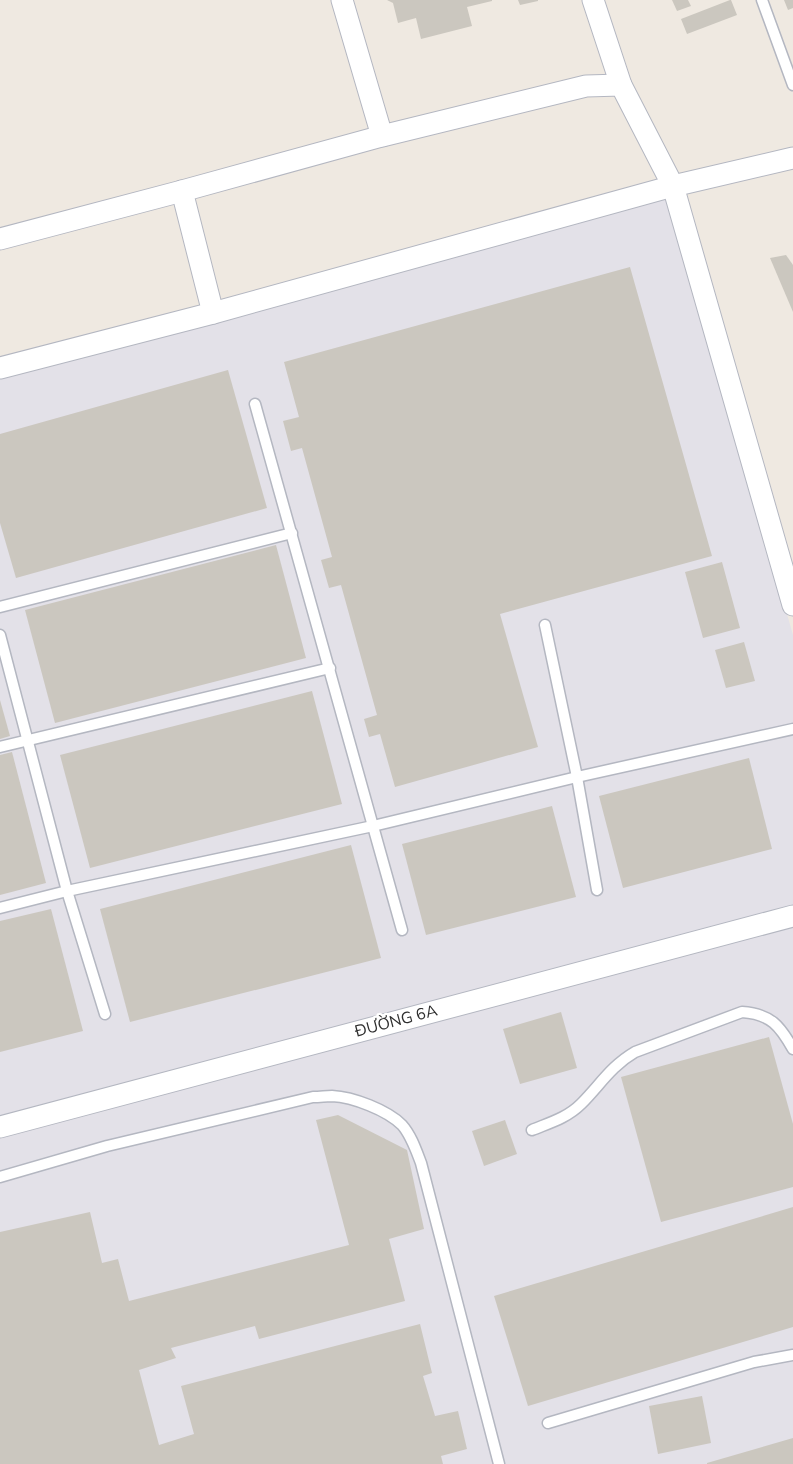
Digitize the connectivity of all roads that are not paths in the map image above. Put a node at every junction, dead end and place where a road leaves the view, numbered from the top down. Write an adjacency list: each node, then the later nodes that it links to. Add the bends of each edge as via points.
1 (342, 0): 6 (street)
2 (593, 0): 4 (street)
3 (762, 0): 5 (lane)
4 (621, 85): 6 (street, via 586,86); 8 (street)
5 (793, 85)
6 (382, 136): 9 (street)
7 (793, 158): 8 (street)
8 (673, 186): 11 (street); 15 (street)
9 (182, 191): 10 (street); 11 (street)
10 (0, 239)
11 (213, 313): 12 (street)
12 (0, 368)
13 (255, 404): 14 (lane)
14 (292, 533): 16 (lane); 19 (lane)
15 (793, 605)
16 (0, 607)
17 (545, 625): 23 (lane)
18 (0, 635): 21 (lane)
19 (330, 668): 21 (lane); 24 (lane)
20 (793, 729): 23 (lane)
21 (27, 740): 22 (lane); 26 (lane)
22 (0, 747)
23 (577, 777): 24 (lane); 25 (lane)
24 (374, 826): 26 (lane); 29 (lane)
25 (597, 890)
26 (67, 891): 27 (lane); 30 (lane)
27 (0, 908)
28 (793, 916): 32 (street, ĐƯỜNG 6A)
29 (402, 930)
30 (105, 1014)
31 (793, 1049): 33 (lane, via 769,1018 742,1012 635,1052 613,1067 571,1112)
32 (0, 1127)
33 (531, 1130)
34 (0, 1177): 37 (lane, via 107,1146 313,1097 350,1099 387,1114 402,1125 421,1163)
35 (793, 1355): 36 (lane, via 754,1362)
36 (548, 1422)
37 (499, 1464)

